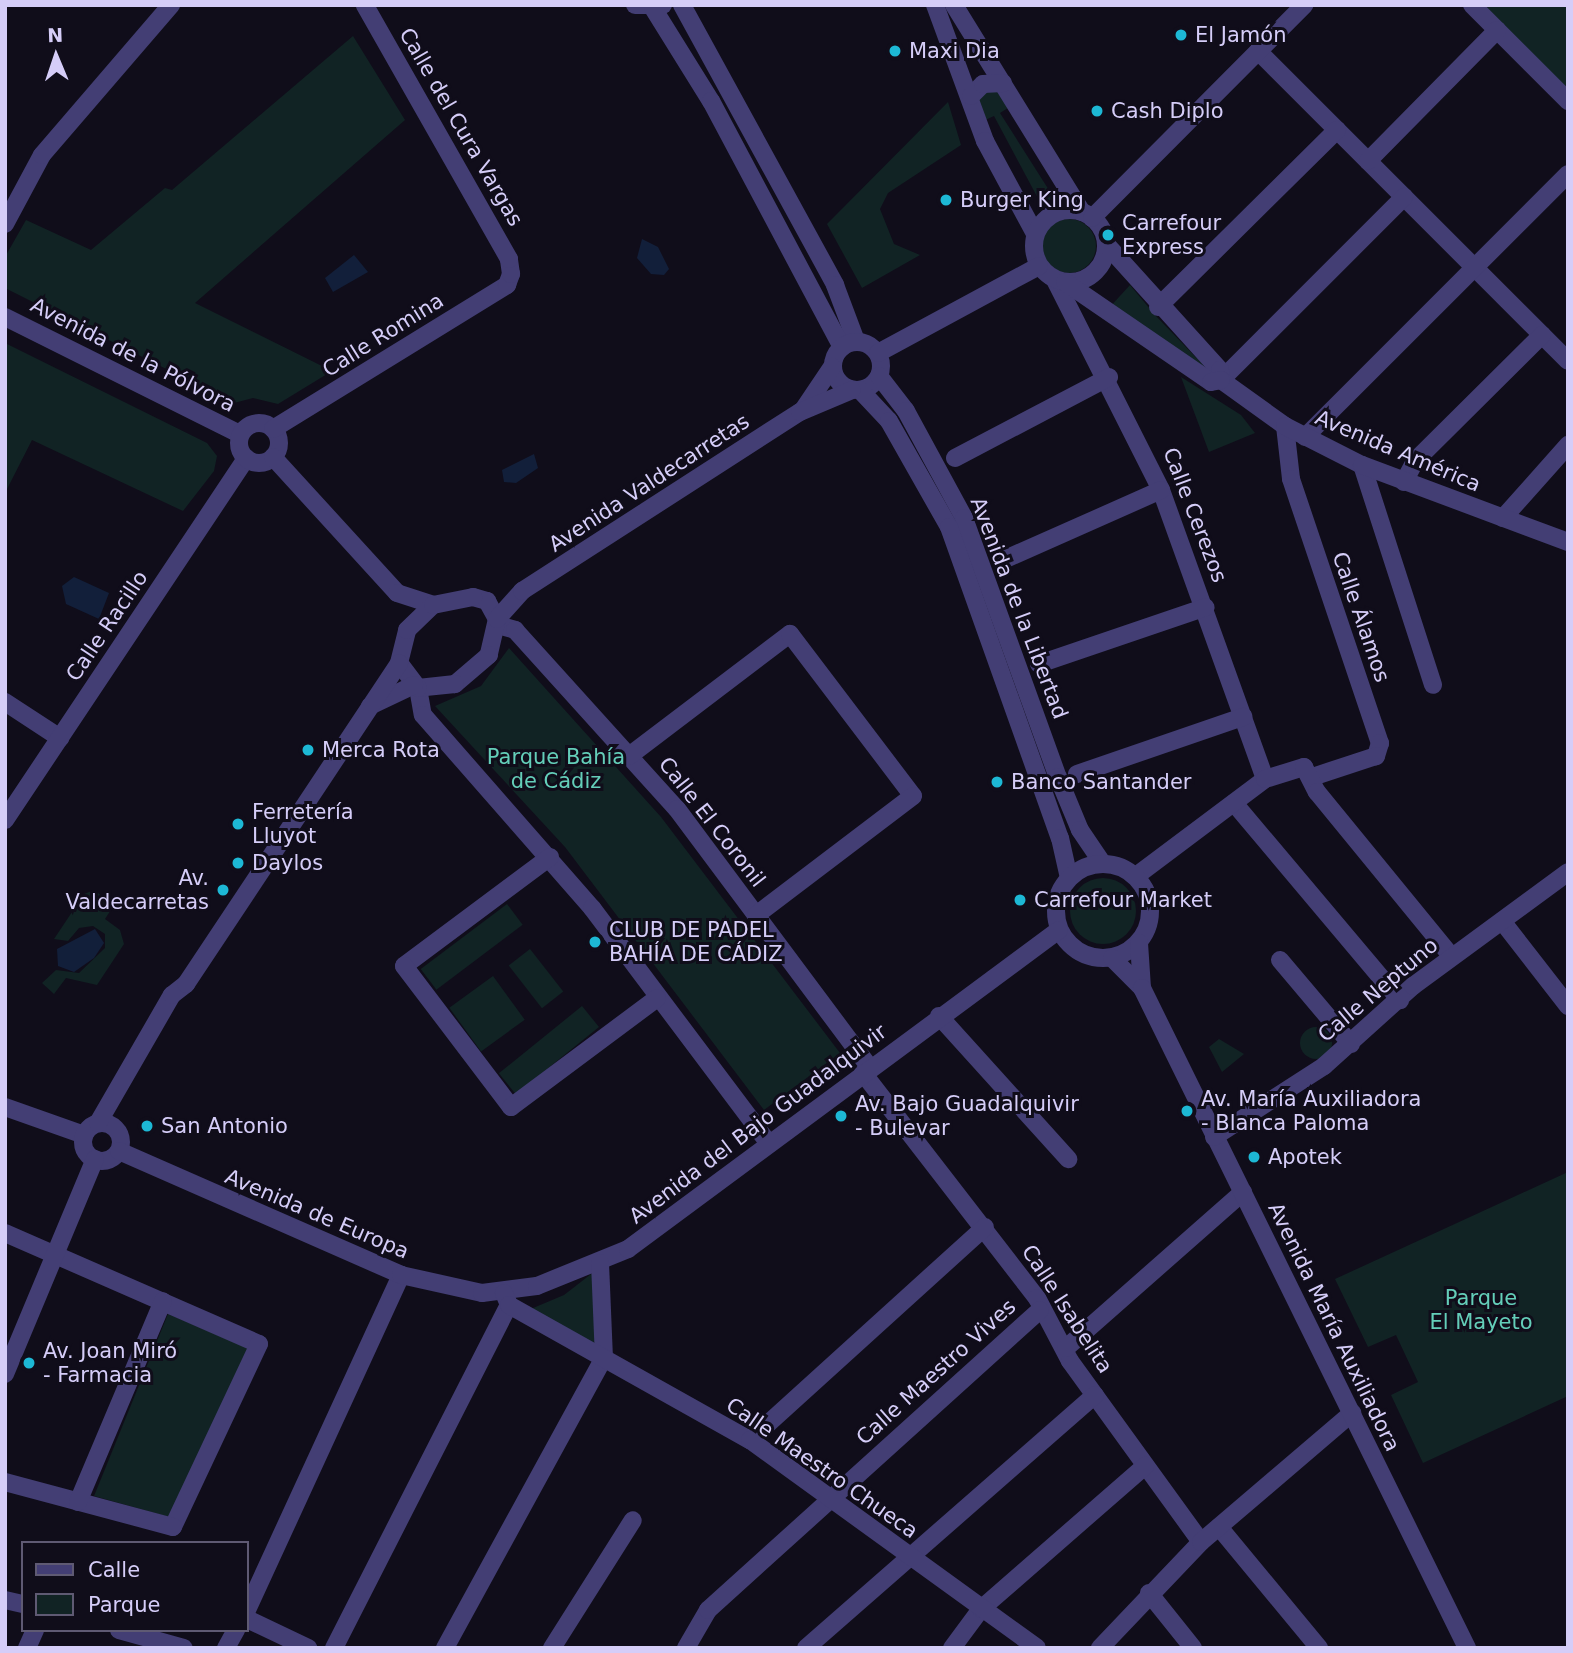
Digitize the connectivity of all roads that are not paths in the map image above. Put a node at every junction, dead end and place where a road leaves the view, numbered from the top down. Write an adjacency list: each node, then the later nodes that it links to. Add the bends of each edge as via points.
1 (171, 5): 19 (street, via 42,155)
2 (365, 5): 24 (street, Calle del Cura Vargas, via 509,260)
3 (682, 5): 29 (street, via 835,285)
4 (935, 5): 12 (street)
5 (954, 5): 11 (street)
6 (1304, 5): 10 (street)
7 (1472, 5): 9 (street)
8 (650, 6): 29 (street, via 711,101)
9 (1497, 30): 13 (street); 15 (street)
10 (1258, 51): 14 (street); 18 (street)
11 (1003, 83): 12 (street, via 982,84); 18 (street)
12 (971, 96): 20 (street, via 985,141)
13 (1568, 101)
14 (1337, 130): 15 (street); 26 (street)
15 (1368, 161): 17 (street)
16 (1568, 174): 23 (street)
17 (1404, 197): 23 (street); 35 (street)
18 (1087, 215): 20 (street, via 1049,216); 21 (street)
19 (5, 224)
20 (1035, 234): 22 (street)
21 (1106, 244): 25 (street, via 1094,273); 26 (street, Avenida América)
22 (1038, 265): 25 (street); 30 (street)
23 (1472, 265): 28 (street); 41 (street)
24 (511, 274): 39 (street, Calle Romina, via 507,285)
25 (1060, 281): 34 (street, Calle Cerezos); 35 (street, Avenida América, via 1212,382)
26 (1158, 307): 35 (street, Avenida América, via 1220,370)
27 (5, 317): 40 (street, Avenida de la Pólvora)
28 (1542, 335): 31 (street); 47 (street, via 1415,461)
29 (849, 344): 30 (street); 32 (street)
30 (878, 353): 33 (street)
31 (1568, 361)
32 (832, 367): 36 (street, via 838,381); 37 (street, Avenida Valdecarretas)
33 (879, 376): 36 (street); 74 (street, Avenida de la Libertad, via 906,411 964,518 1058,777 1080,830)
34 (1109, 377): 45 (street); 48 (street, Calle Cerezos)
35 (1221, 380): 38 (street, Avenida América)
36 (856, 390): 37 (street, Avenida Valdecarretas); 77 (street, Avenida de la Libertad, via 889,421 949,527 1060,838)
37 (800, 412): 52 (street, Avenida Valdecarretas)
38 (1285, 426): 41 (street, Avenida América); 69 (street, Calle Álamos, via 1290,479 1380,743 1376,756)
39 (273, 429): 40 (street, via 257,423); 43 (street, via 279,440)
40 (240, 434): 44 (street)
41 (1305, 437): 46 (street, Avenida América)
42 (1568, 445): 49 (street)
43 (273, 457): 44 (street, via 262,462); 53 (street)
44 (246, 458): 66 (street, Calle Racillo)
45 (955, 458)
46 (1362, 465): 47 (street, Avenida América); 61 (street)
47 (1404, 482): 49 (street, Avenida América)
48 (1161, 490): 51 (street); 56 (street, Calle Cerezos)
49 (1503, 518): 50 (street, Avenida América)
50 (1568, 542)
51 (1001, 561)
52 (522, 592): 54 (street, Avenida Valdecarretas); 57 (street, Avenida Valdecarretas)
53 (397, 593): 55 (street); 58 (street)
54 (486, 601): 55 (street, via 458,597); 57 (street)
55 (432, 605): 58 (street)
56 (1206, 607): 60 (street); 65 (street, Calle Cerezos)
57 (498, 622): 62 (street, via 489,655 474,672 455,684); 67 (street, Calle El Coronil, via 515,630)
58 (407, 631): 59 (street)
59 (399, 663): 62 (street); 64 (street)
60 (1039, 664)
61 (1433, 685)
62 (416, 687): 64 (street); 73 (street, via 423,715)
63 (5, 702): 66 (street)
64 (367, 708): 93 (street, via 186,984 124,1069)
65 (1243, 717): 68 (street); 70 (street, Calle Cerezos)
66 (60, 738): 72 (street, Calle Racillo)
67 (629, 756): 78 (street, Calle El Coronil); 78 (street, via 790,634 913,796)
68 (1077, 774)
69 (1312, 777): 70 (street, via 1304,767 1293,766); 82 (street, via 1317,792)
70 (1265, 779): 71 (street)
71 (1234, 803): 76 (street); 87 (street)
72 (5, 820)
73 (550, 857): 86 (street); 86 (street, via 404,966 511,1107)
74 (1103, 864): 76 (street); 77 (street)
75 (1568, 872): 79 (street, Calle Neptuno)
76 (1136, 877): 81 (street, via 1150,909)
77 (1069, 878): 80 (street, via 1056,903)
78 (756, 915): 91 (street, Calle El Coronil)
79 (1502, 921): 82 (street, Calle Neptuno); 88 (street)
80 (1059, 930): 83 (street, via 1086,956); 89 (street, Avenida del Bajo Guadalquivir)
81 (1139, 943): 83 (street); 85 (street, Avenida María Auxiliadora)
82 (1452, 957): 87 (street, Calle Neptuno)
83 (1112, 958): 85 (street, Avenida María Auxiliadora)
84 (1280, 960): 90 (street)
85 (1142, 988): 94 (street, Avenida María Auxiliadora)
86 (657, 998): 95 (street)
87 (1400, 1000): 90 (street, Calle Neptuno)
88 (1568, 1006)
89 (939, 1016): 91 (street, Avenida del Bajo Guadalquivir); 97 (street)
90 (1351, 1044): 94 (street, Calle Neptuno)
91 (866, 1071): 95 (street, Avenida del Bajo Guadalquivir); 100 (street, Calle Isabelita)
92 (5, 1107): 93 (street)
93 (97, 1127): 96 (street, via 120,1133); 98 (street, via 86,1152)
94 (1214, 1137): 99 (street, Avenida María Auxiliadora)
95 (769, 1144): 103 (street, Avenida del Bajo Guadalquivir, via 648,1236)
96 (119, 1151): 98 (street); 104 (street, Avenida de Europa)
97 (1068, 1159)
98 (95, 1160): 102 (street)
99 (1243, 1192): 108 (street); 112 (street, Avenida María Auxiliadora)
100 (985, 1227): 107 (street, Calle Isabelita); 113 (street)
101 (5, 1233): 102 (street)
102 (54, 1253): 106 (street); 110 (street)
103 (600, 1263): 105 (street, Avenida del Bajo Guadalquivir); 109 (street)
104 (401, 1275): 105 (street, Avenida de Europa); 123 (street)
105 (506, 1299): 109 (street, Calle Maestro Chueca); 133 (street)
106 (163, 1301): 117 (street); 117 (street, via 260,1344 173,1527)
107 (1040, 1310): 108 (street, Calle Isabelita); 116 (street, Calle Maestro Vives)
108 (1066, 1348): 111 (street, Calle Isabelita)
109 (604, 1357): 113 (street, Calle Maestro Chueca); 134 (street)
110 (5, 1374)
111 (1095, 1395): 114 (street, Calle Isabelita); 121 (street)
112 (1352, 1413): 119 (street); 143 (street, Avenida María Auxiliadora)
113 (750, 1440): 116 (street, Calle Maestro Chueca)
114 (1144, 1466): 120 (street, Calle Isabelita); 124 (street)
115 (5, 1482): 117 (street)
116 (831, 1497): 121 (street, Calle Maestro Chueca); 136 (street, Calle Maestro Vives, via 708,1610)
117 (78, 1502)
118 (633, 1520): 135 (street)
119 (1219, 1527): 120 (street); 142 (street)
120 (1201, 1542): 122 (street)
121 (909, 1556): 124 (street, Calle Maestro Chueca); 137 (street)
122 (1149, 1593): 140 (street); 141 (street)
123 (248, 1608)
124 (981, 1609): 138 (street); 139 (street, Calle Maestro Chueca)
125 (248, 1619): 132 (street)
126 (34, 1632): 129 (street)
127 (126, 1632): 130 (street)
128 (235, 1632): 131 (street)
129 (27, 1648)
130 (184, 1648)
131 (226, 1648)
132 (308, 1648)
133 (334, 1648)
134 (445, 1648)
135 (552, 1648)
136 (686, 1648)
137 (806, 1648)
138 (952, 1648)
139 (1037, 1648)
140 (1100, 1648)
141 (1193, 1648)
142 (1319, 1648)
143 (1467, 1648)

